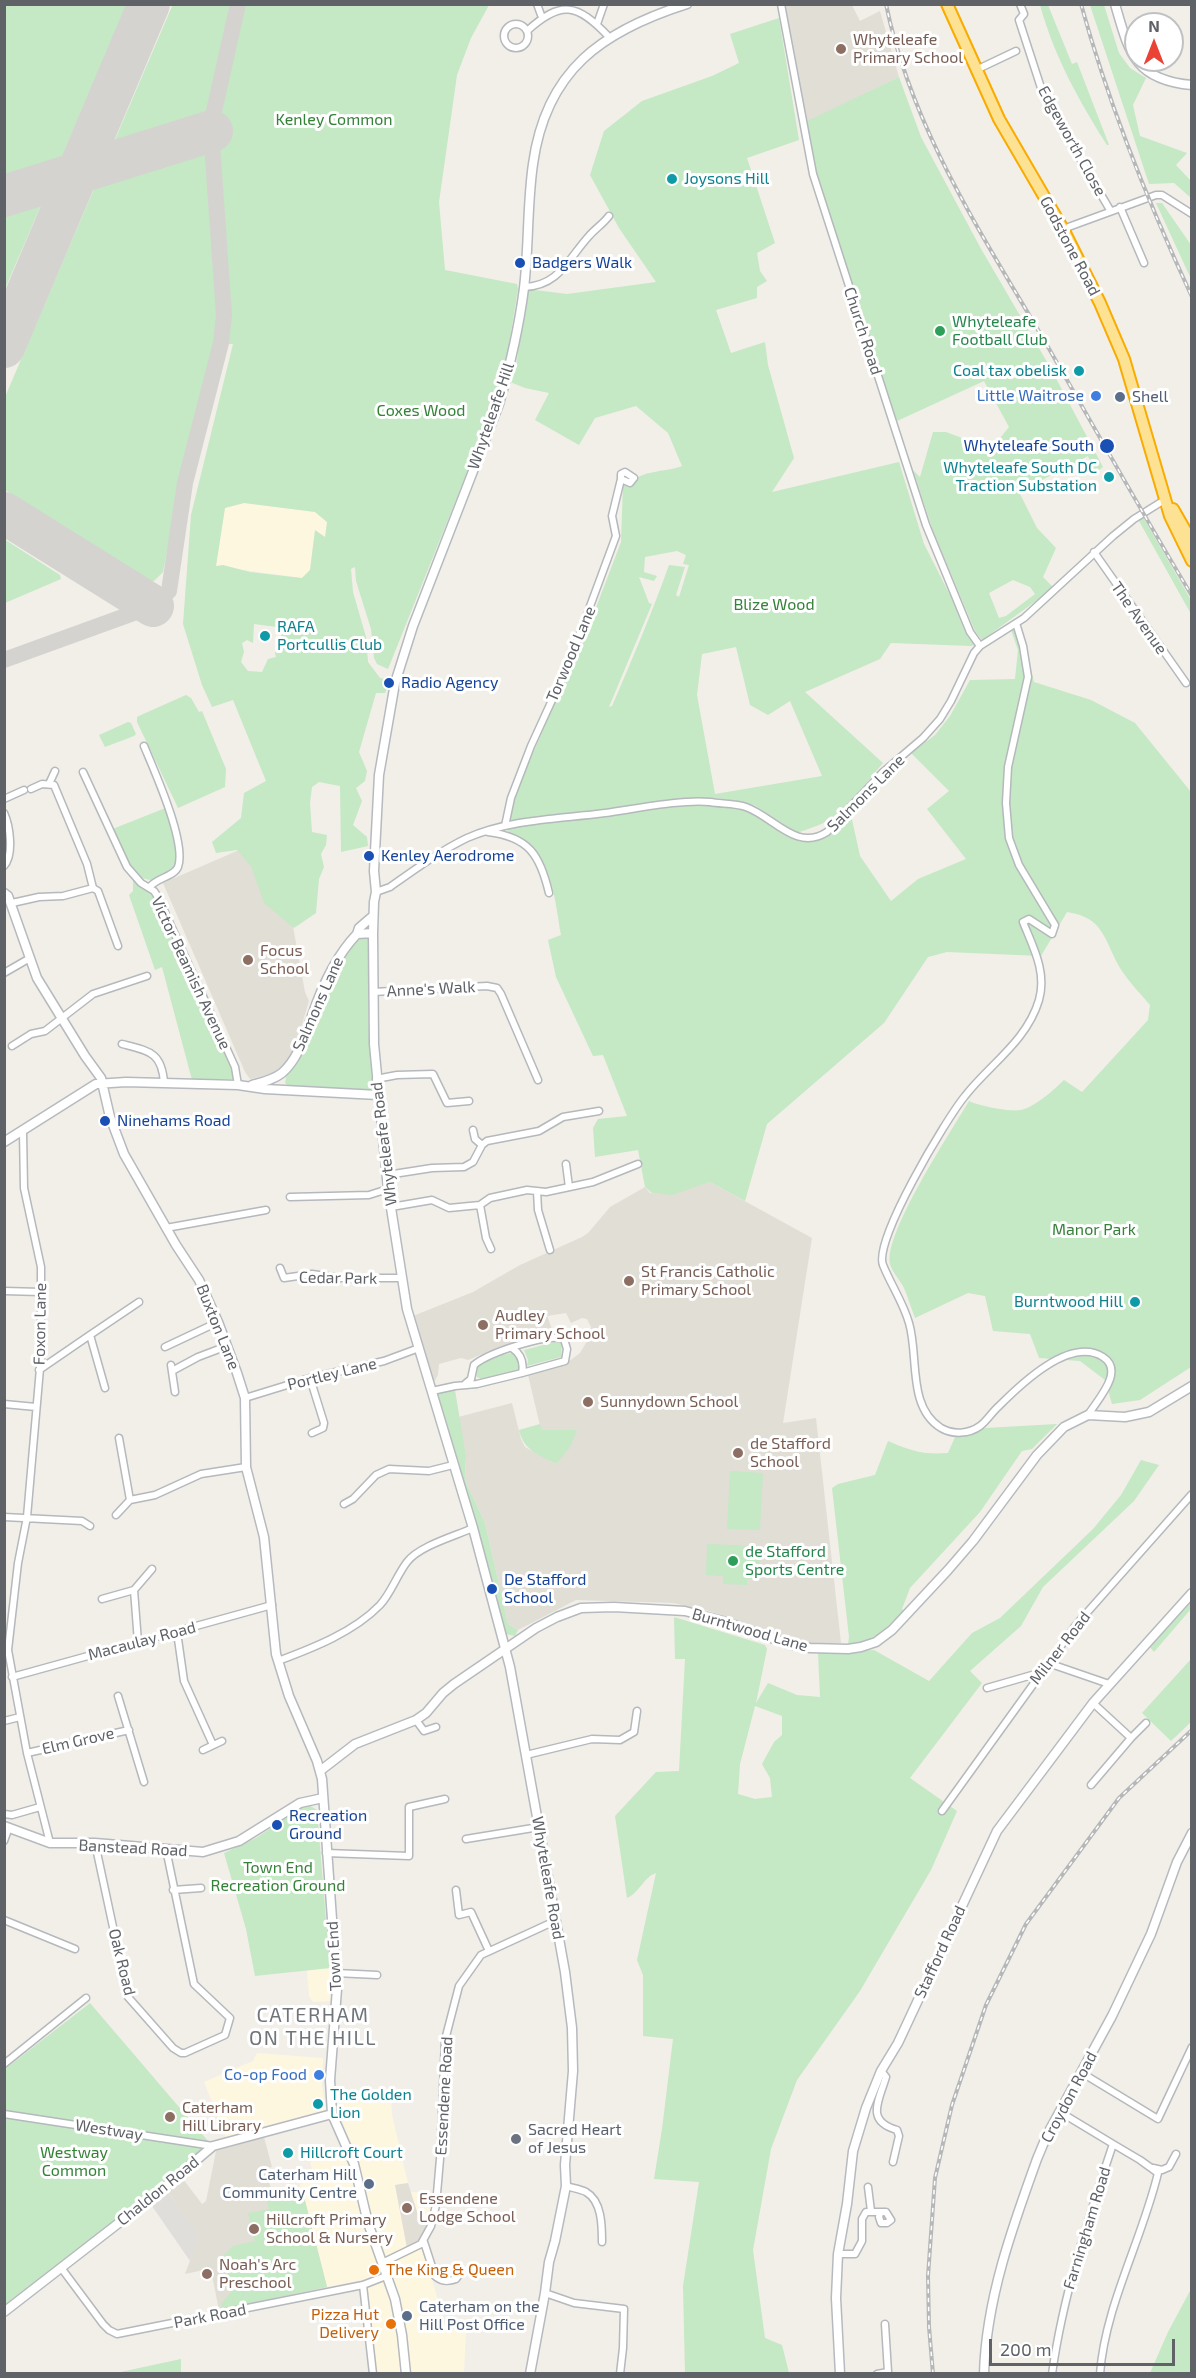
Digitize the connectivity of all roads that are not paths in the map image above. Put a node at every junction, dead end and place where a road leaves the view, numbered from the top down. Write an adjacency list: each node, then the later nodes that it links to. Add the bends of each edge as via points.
1 (537, 4): 8 (street)
2 (604, 4): 9 (street)
3 (687, 4): 11 (street, Whyteleafe Hill)
4 (781, 4): 28 (street, Church Road, via 813,174 926,525 970,632)
5 (947, 4): 13 (highway, Godstone Road)
6 (1020, 4): 16 (street, Edgeworth Close, via 1024,14 1019,20 1044,97)
7 (1115, 4): 14 (street, via 1128,49 1136,62 1166,80)
8 (542, 15): 9 (street, via 551,9 572,8); 10 (street)
9 (597, 24): 11 (street)
10 (527, 31): 10 (street, via 516,24 509,26 505,31 506,44 519,48 528,38)
11 (609, 37): 21 (street, Whyteleafe Hill, via 570,74 541,126 530,189)
12 (1016, 51): 13 (street)
13 (976, 70): 19 (highway, Godstone Road, via 1022,161)
14 (1191, 84)
15 (1120, 207): 16 (street); 17 (street, via 1162,195); 20 (street)
16 (1110, 210): 19 (street)
17 (1191, 214)
18 (609, 216): 21 (street, via 557,274 537,286)
19 (1063, 229): 23 (highway, Godstone Road, via 1124,359)
20 (1144, 263)
21 (524, 287): 41 (street, Whyteleafe Hill, via 499,404 413,626 395,683 375,815)
22 (621, 479): 36 (street, Torwood Lane, via 612,516 616,536 569,663 511,798)
23 (1167, 499): 24 (highway, Godstone Road); 25 (street, Salmons Lane, via 1134,519); 26 (highway, Godstone Road)
24 (1191, 542)
25 (1094, 552): 27 (street, Salmons Lane); 29 (street, The Avenue)
26 (1191, 561)
27 (1016, 623): 28 (street, Salmons Lane); 106 (street, via 1028,677 1008,767 1009,838 1019,865 1055,925 1052,934 1029,919 1023,922 1041,967 1041,987 1034,1013 1024,1031 966,1095 942,1129 889,1230 881,1252 882,1263 910,1326 918,1394 923,1407 940,1427 959,1433 980,1426 1044,1367 1061,1357 1085,1353 1098,1354 1112,1367 1111,1377)
28 (980, 646): 36 (street, Salmons Lane, via 940,719 821,836 795,837 749,808 704,802)
29 (1186, 683)
30 (144, 746): 40 (street, via 175,830 178,858 174,872)
31 (55, 771): 33 (street)
32 (82, 772): 40 (street, Victor Beamish Avenue, via 127,867)
33 (49, 784): 34 (street); 39 (street, via 54,785)
34 (4, 800)
35 (4, 813): 38 (street, via 10,856)
36 (505, 826): 37 (street, Salmons Lane)
37 (486, 832): 41 (street, Salmons Lane, via 466,838 390,888); 42 (street, via 530,846 543,866)
38 (4, 866)
39 (93, 888): 44 (street); 48 (street, via 98,891)
40 (149, 888): 61 (street, Victor Beamish Avenue, via 158,897 235,1067)
41 (376, 892): 45 (street, Whyteleafe Road)
42 (549, 892)
43 (4, 893): 44 (street, Buxton Lane)
44 (12, 903): 49 (street, Buxton Lane)
45 (373, 916): 46 (street, Whyteleafe Road); 47 (street, Salmons Lane)
46 (373, 933): 47 (street); 52 (street, Whyteleafe Road)
47 (357, 934): 56 (street, Salmons Lane, via 334,964 302,1045)
48 (118, 946)
49 (30, 958): 50 (street); 53 (street, Buxton Lane, via 37,978)
50 (4, 973)
51 (147, 976): 53 (street, via 93,994)
52 (373, 992): 57 (street, Whyteleafe Road); 58 (street, Anne's Walk, via 497,988)
53 (63, 1019): 55 (street); 60 (street, Buxton Lane)
54 (122, 1044): 59 (street, via 153,1054 163,1068)
55 (12, 1046)
56 (281, 1074): 62 (street); 63 (street)
57 (376, 1079): 64 (street, Whyteleafe Road); 65 (street, via 433,1074 447,1102)
58 (538, 1080)
59 (164, 1083): 60 (street); 61 (street)
60 (103, 1085): 68 (street, via 87,1088); 81 (street, Buxton Lane, via 124,1154)
61 (238, 1085): 62 (street)
62 (248, 1086): 63 (street)
63 (285, 1089): 64 (street)
64 (378, 1095): 73 (street, Whyteleafe Road)
65 (469, 1101)
66 (599, 1111): 70 (street, via 563,1117 539,1131)
67 (473, 1130): 70 (street)
68 (22, 1132): 69 (street); 87 (street, Foxon Lane, via 24,1188 41,1267)
69 (4, 1142)
70 (482, 1145): 73 (street, via 473,1162 464,1167)
71 (566, 1164): 74 (street)
72 (638, 1164): 74 (street)
73 (387, 1175): 75 (street, Whyteleafe Road)
74 (569, 1187): 76 (street)
75 (388, 1189): 77 (street, via 369,1195); 79 (street, Whyteleafe Road)
76 (537, 1191): 78 (street, via 490,1198); 83 (street, via 538,1210)
77 (290, 1197)
78 (480, 1204): 79 (street, via 449,1208 432,1200); 82 (street)
79 (391, 1207): 85 (street, Whyteleafe Road)
80 (266, 1210): 81 (street)
81 (166, 1228): 89 (street, Buxton Lane, via 199,1280)
82 (491, 1249)
83 (550, 1250)
84 (280, 1268): 85 (street, Cedar Park, via 284,1278 312,1274)
85 (402, 1278): 93 (street, Whyteleafe Road)
86 (4, 1291): 87 (street)
87 (41, 1292): 95 (street, Foxon Lane)
88 (140, 1302): 90 (street)
89 (218, 1322): 91 (street, Buxton Lane); 92 (street)
90 (90, 1335): 95 (street); 100 (street)
91 (227, 1346): 102 (street, via 172,1368); 103 (street, Buxton Lane)
92 (165, 1347)
93 (419, 1348): 97 (street, Portley Lane, via 384,1361); 101 (street, Whyteleafe Road)
94 (512, 1348): 96 (street, via 518,1352); 96 (street, via 558,1337 567,1344 565,1360); 98 (street, via 478,1361)
95 (39, 1370): 105 (street, Foxon Lane)
96 (522, 1373): 98 (street)
97 (310, 1378): 103 (street, Portley Lane); 107 (street, via 324,1423 323,1428)
98 (465, 1384): 101 (street)
99 (1191, 1386): 106 (street, via 1143,1413 1125,1417)
100 (105, 1388)
101 (432, 1391): 109 (street, Whyteleafe Road)
102 (175, 1392)
103 (245, 1398): 110 (street, Buxton Lane)
104 (4, 1404): 105 (street)
105 (36, 1407): 116 (street, Foxon Lane)
106 (1088, 1415): 128 (street, Burntwood Lane, via 1051,1439 948,1570 876,1642 848,1649 810,1648 685,1611 614,1607 573,1610 536,1628)
107 (312, 1433)
108 (119, 1438): 112 (street)
109 (453, 1465): 113 (street, via 429,1471 390,1469 376,1475); 118 (street, Whyteleafe Road)
110 (246, 1467): 112 (street, via 201,1474 155,1495); 125 (street, Buxton Lane, via 264,1537)
111 (1191, 1494): 131 (street, Milner Road, via 1076,1625)
112 (130, 1500): 114 (street)
113 (344, 1504)
114 (116, 1515)
115 (4, 1517): 116 (street)
116 (27, 1517): 117 (street, via 82,1521); 122 (street, Foxon Lane)
117 (90, 1526)
118 (473, 1528): 128 (street, Whyteleafe Road); 129 (street, via 414,1554 386,1597 364,1618 331,1638)
119 (152, 1569): 120 (street)
120 (134, 1590): 124 (street); 127 (street)
121 (4, 1592): 122 (street)
122 (14, 1592): 130 (street, Foxon Lane)
123 (1191, 1593): 134 (street, Stafford Road)
124 (102, 1599)
125 (272, 1605): 126 (street, Macaulay Road); 129 (street, Buxton Lane)
126 (177, 1632): 127 (street, Macaulay Road); 147 (street, via 184,1681)
127 (138, 1642): 133 (street, Macaulay Road)
128 (504, 1651): 140 (street, Burntwood Lane, via 454,1684); 150 (street, Whyteleafe Road)
129 (278, 1661): 151 (street, Buxton Lane)
130 (7, 1662): 133 (street, Foxon Lane)
131 (1048, 1663): 132 (street, Milner Road); 134 (street)
132 (1039, 1673): 135 (street); 157 (street, Milner Road)
133 (12, 1677): 139 (street, Foxon Lane)
134 (1110, 1684): 137 (street, Stafford Road)
135 (987, 1688)
136 (118, 1696): 144 (street)
137 (1093, 1703): 145 (street); 180 (street, Stafford Road, via 997,1831 898,2043)
138 (637, 1711): 150 (street, via 634,1732 620,1740 592,1739)
139 (20, 1717): 141 (street); 149 (street, Foxon Lane)
140 (416, 1720): 143 (street, via 424,1731); 151 (street, Burntwood Lane, via 354,1744)
141 (4, 1721)
142 (1146, 1723): 145 (street)
143 (436, 1727)
144 (129, 1730): 149 (street, Elm Grove); 152 (street)
145 (1131, 1738): 153 (street)
146 (222, 1741): 147 (street)
147 (213, 1745): 148 (street)
148 (204, 1750)
149 (27, 1753): 156 (street, Foxon Lane)
150 (526, 1755): 160 (street, Whyteleafe Road)
151 (320, 1771): 154 (street, Buxton Lane)
152 (144, 1782)
153 (1091, 1785)
154 (323, 1798): 166 (street, Banstead Road, via 300,1803 220,1849); 167 (street, Town End)
155 (445, 1799): 167 (street, via 409,1807 409,1856)
156 (40, 1807): 158 (street); 164 (street, Foxon Lane)
157 (942, 1811)
158 (4, 1814)
159 (7, 1827): 163 (street); 164 (street, Banstead Road)
160 (539, 1827): 162 (street); 172 (street, Whyteleafe Road)
161 (1191, 1833): 181 (street, Croydon Road, via 1151,1934)
162 (466, 1839)
163 (4, 1841)
164 (50, 1843): 165 (street, Banstead Road)
165 (95, 1843): 166 (street, Banstead Road); 169 (street, Oak Road, via 128,1997 177,2052 184,2054 225,2035 230,2018 194,1984)
166 (166, 1849): 169 (street)
167 (327, 1853): 175 (street, Town End)
168 (201, 1888): 169 (street)
169 (173, 1890)
170 (456, 1890): 174 (street, via 459,1916 471,1912)
171 (4, 1920): 173 (street)
172 (555, 1921): 174 (street, Essendene Road); 190 (street, Whyteleafe Road, via 572,2028)
173 (75, 1949)
174 (489, 1951): 194 (street, Essendene Road, via 481,1955 459,1986 445,2040 436,2205)
175 (336, 1973): 176 (street); 184 (street, Town End)
176 (377, 1975)
177 (86, 1998): 179 (street)
178 (1191, 2047): 181 (street, via 1158,2119)
179 (4, 2064)
180 (881, 2071): 188 (street, via 886,2077 876,2110 878,2120 897,2130 899,2136); 196 (street, Stafford Road, via 853,2151)
181 (1082, 2073): 182 (street, Croydon Road)
182 (1060, 2112): 185 (street, Farningham Road); 211 (street, Croydon Road, via 1036,2159 1003,2265 987,2330)
183 (4, 2114): 186 (street, Westway)
184 (332, 2114): 186 (street, Chaldon Road); 197 (street, via 354,2164)
185 (1113, 2144): 189 (street); 212 (street, Farningham Road, via 1067,2293)
186 (213, 2146): 198 (street, Chaldon Road)
187 (1176, 2154): 189 (street, via 1169,2167)
188 (893, 2162)
189 (1152, 2168): 213 (street, via 1158,2173 1152,2199 1107,2324)
190 (567, 2186): 195 (street, via 587,2192 598,2207); 202 (street, Whyteleafe Road)
191 (868, 2187): 192 (street)
192 (871, 2211): 193 (street); 196 (street, via 862,2219 862,2241 855,2254)
193 (880, 2212)
194 (424, 2242): 197 (street); 199 (street, via 435,2276 444,2281 456,2279)
195 (602, 2242)
196 (838, 2254): 209 (street, Stafford Road)
197 (382, 2263): 200 (street)
198 (62, 2269): 201 (street, Park Road, via 103,2324 117,2334); 203 (street, Chaldon Road)
199 (461, 2272)
200 (386, 2276): 201 (street, Park Road); 206 (street, via 398,2312)
201 (363, 2285): 205 (street)
202 (545, 2293): 207 (street, Whyteleafe Road); 208 (street, via 574,2303 624,2309)
203 (4, 2312)
204 (885, 2324): 210 (street, via 888,2372)
205 (373, 2373)
206 (406, 2373)
207 (530, 2373)
208 (620, 2373)
209 (840, 2373)
210 (877, 2373)
211 (984, 2373)
212 (1052, 2373)
213 (1100, 2373)

